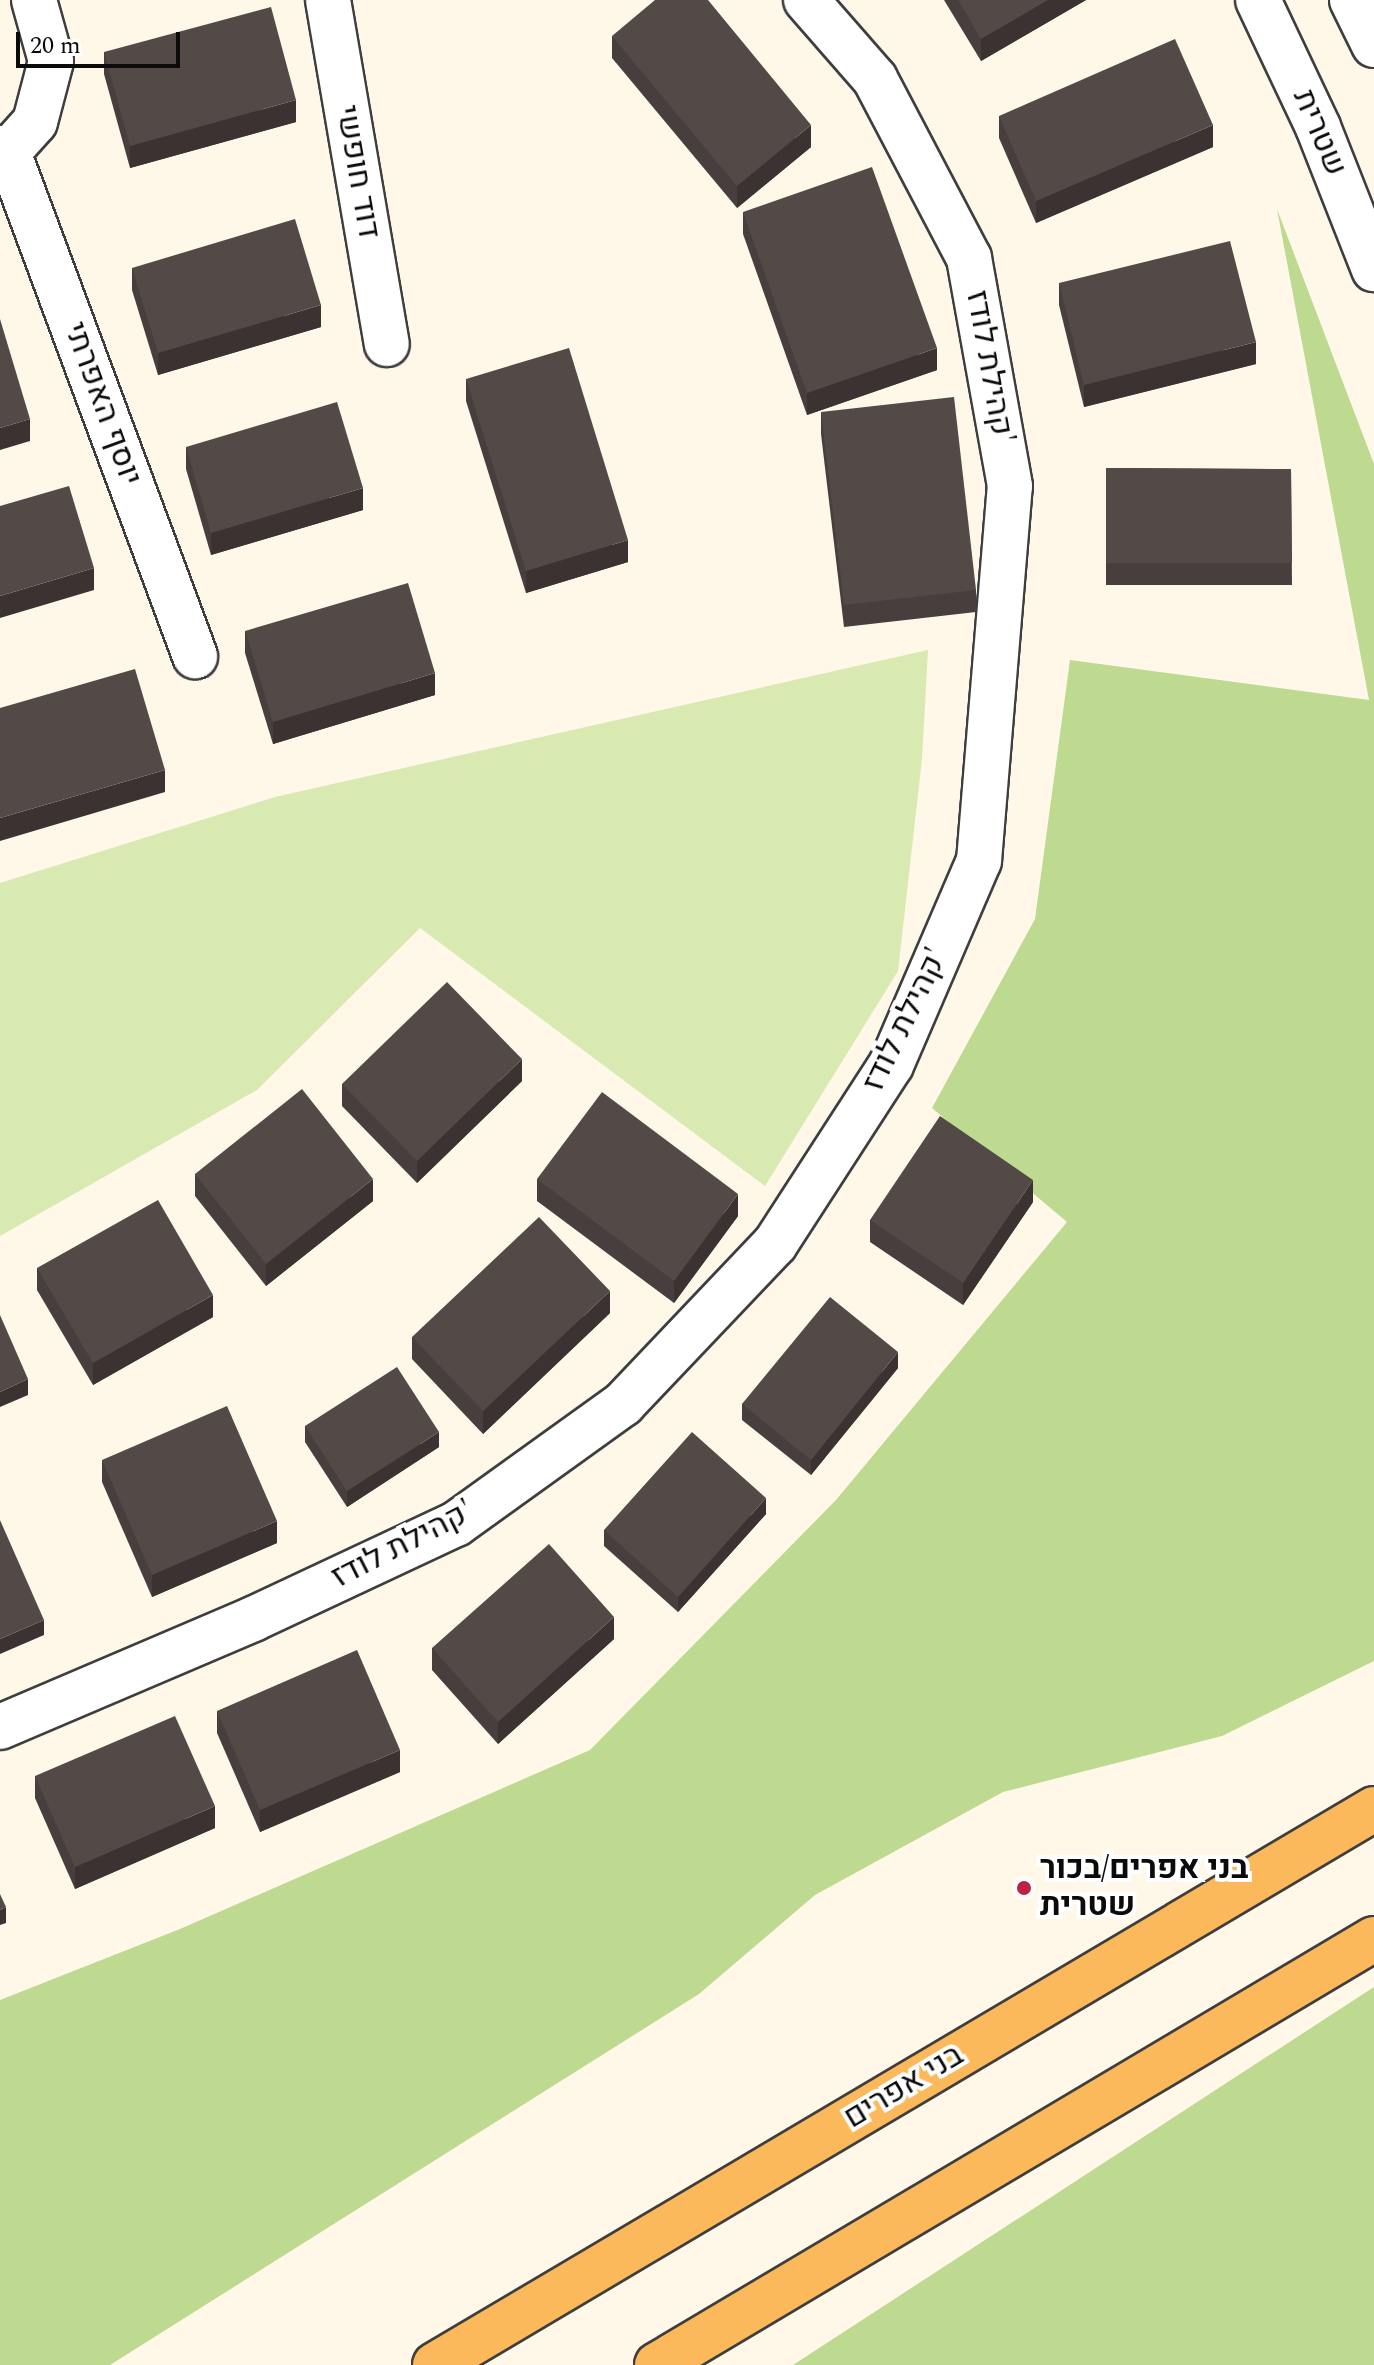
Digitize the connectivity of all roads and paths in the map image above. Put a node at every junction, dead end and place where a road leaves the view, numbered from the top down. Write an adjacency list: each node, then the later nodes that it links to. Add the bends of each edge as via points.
1 (34, 0): 7 (street, יוסף האפרתי, via 51,61 35,122)
2 (328, 0): 9 (street, דוד חופשי)
3 (806, 0): 11 (street, קהילת לודז', via 875,79 969,258 1010,486 979,861 891,1065 775,1244 623,1404 456,1524 253,1619)
4 (1258, 0): 8 (street, שטרית, via 1318,127)
5 (1352, 0): 6 (street)
6 (1374, 45)
7 (4, 150): 10 (street, יוסף האפרתי)
8 (1374, 269)
9 (387, 344)
10 (195, 656)
11 (0, 1727)
12 (1374, 1809): 14 (main road, בני אפרים)
13 (1374, 1939): 15 (main road)
14 (435, 2365)
15 (657, 2365)

